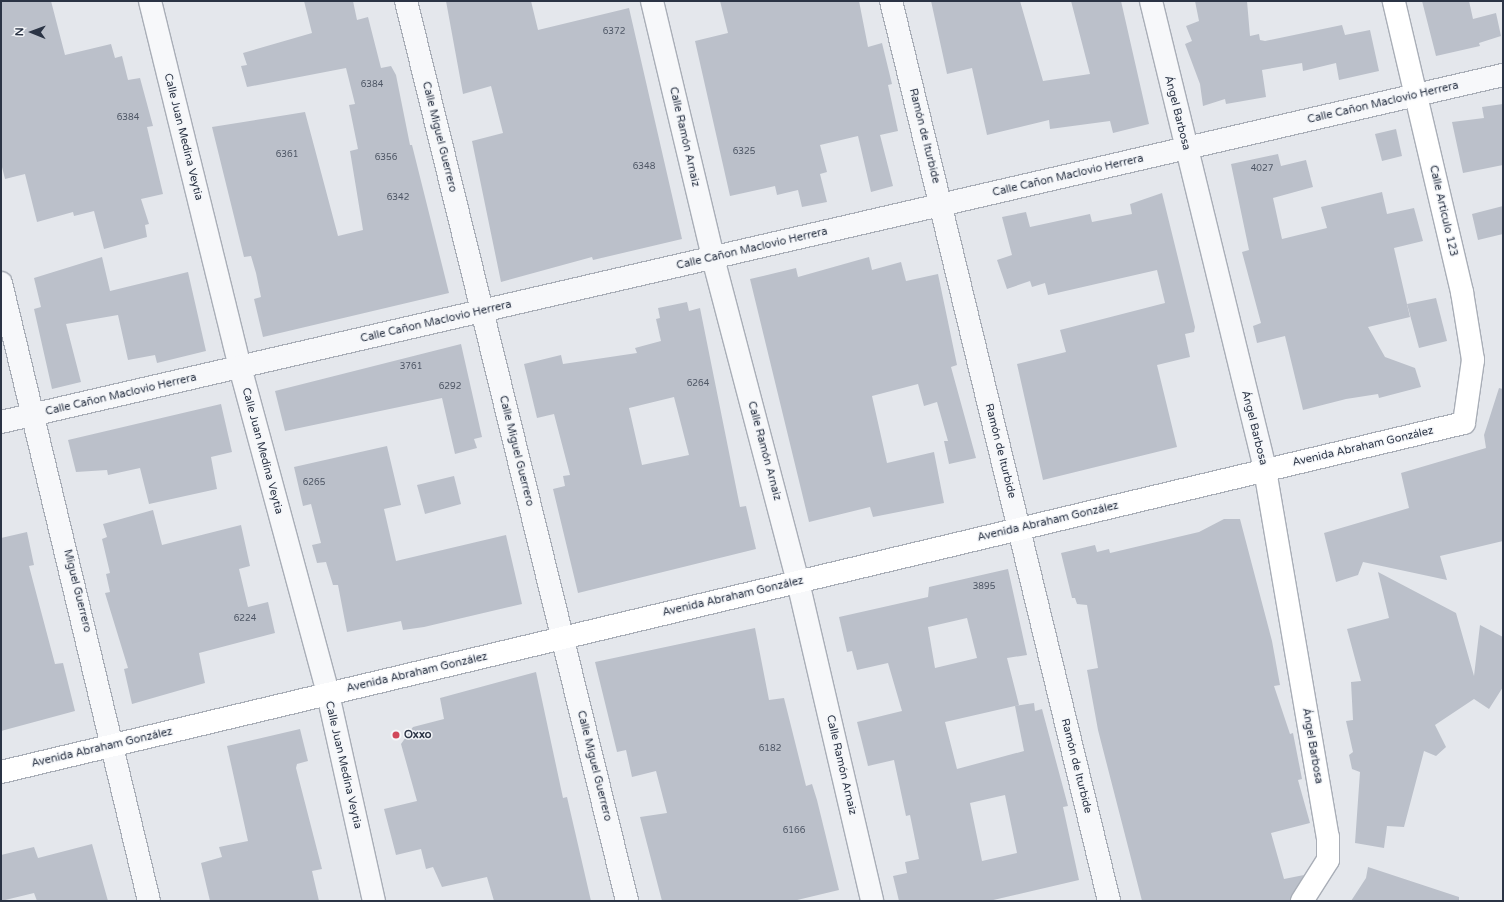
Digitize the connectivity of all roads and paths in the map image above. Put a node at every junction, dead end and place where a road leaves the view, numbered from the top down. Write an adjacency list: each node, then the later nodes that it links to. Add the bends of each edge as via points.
1 (150, 1): 14 (street, Calle Juan Medina Veytia)
2 (406, 1): 13 (street, Calle Miguel Guerrero)
3 (652, 1): 11 (street, Calle Ramón Arnaiz)
4 (891, 1): 10 (street, Ramón de Iturbide)
5 (1150, 1): 9 (street, Ángel Barbosa)
6 (1394, 1): 8 (main road, Calle Articulo 123)
7 (1503, 75): 8 (street, Calle Cañon Maclovio Herrera)
8 (1415, 96): 9 (street, Calle Cañon Maclovio Herrera); 17 (main road, Calle Articulo 123, via 1462,292 1473,360)
9 (1186, 148): 10 (street, Calle Cañon Maclovio Herrera); 18 (street, Ángel Barbosa)
10 (941, 205): 11 (street, Calle Cañon Maclovio Herrera); 19 (street, Ramón de Iturbide)
11 (713, 258): 13 (street, Calle Cañon Maclovio Herrera); 20 (street, Calle Ramón Arnaiz)
12 (1, 282): 15 (street, Miguel Guerrero)
13 (481, 311): 14 (street, Calle Cañon Maclovio Herrera); 21 (street, Calle Miguel Guerrero)
14 (240, 367): 15 (street, Calle Cañon Maclovio Herrera); 22 (street, Calle Juan Medina Veytia)
15 (34, 415): 16 (street, Calle Cañon Maclovio Herrera); 23 (street, Miguel Guerrero)
16 (1, 422)
17 (1464, 423): 18 (main road, Avenida Abraham González)
18 (1265, 470): 19 (main road, Avenida Abraham González); 30 (main road, Ángel Barbosa, via 1328,837 1328,860)
19 (1019, 529): 20 (main road, Avenida Abraham González); 29 (street, Ramón de Iturbide)
20 (798, 582): 21 (main road, Avenida Abraham González); 28 (street, Calle Ramón Arnaiz)
21 (563, 638): 22 (main road, Avenida Abraham González); 27 (street, Calle Miguel Guerrero)
22 (328, 694): 23 (main road, Avenida Abraham González); 26 (street, Calle Juan Medina Veytia)
23 (114, 745): 24 (main road, Avenida Abraham González); 25 (street, Miguel Guerrero)
24 (1, 772)
25 (149, 901)
26 (374, 901)
27 (628, 901)
28 (872, 901)
29 (1108, 901)
30 (1302, 901)

